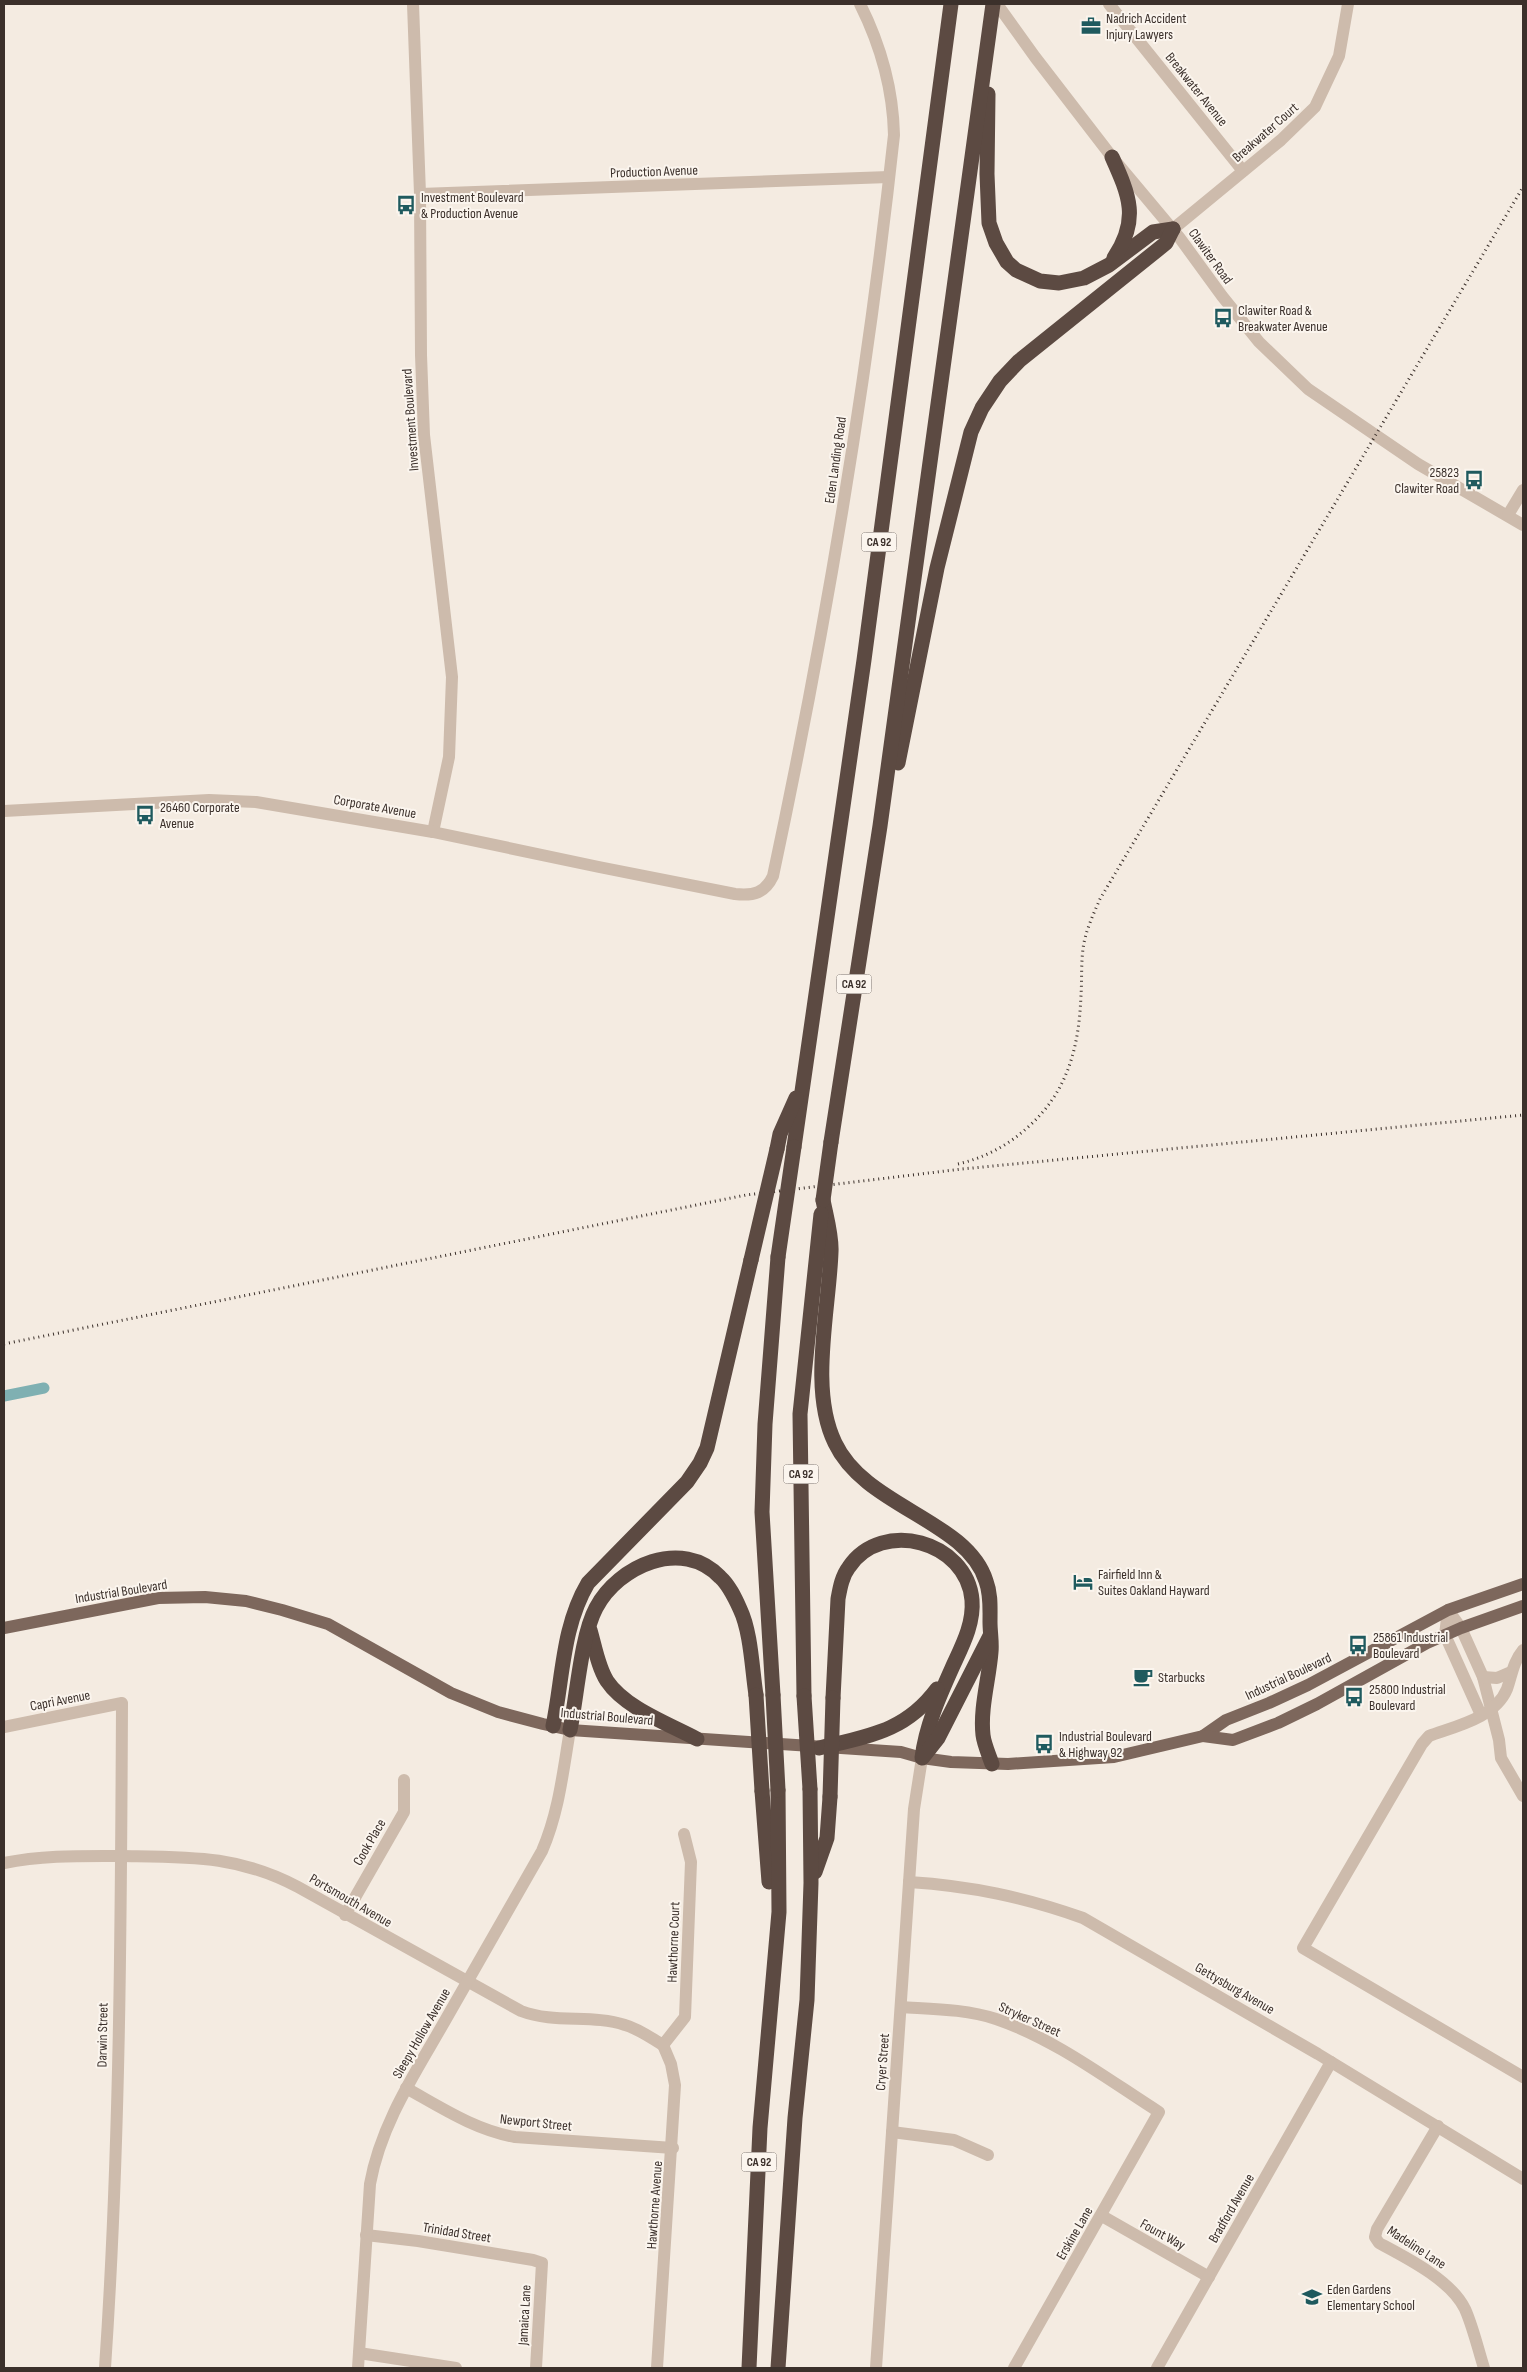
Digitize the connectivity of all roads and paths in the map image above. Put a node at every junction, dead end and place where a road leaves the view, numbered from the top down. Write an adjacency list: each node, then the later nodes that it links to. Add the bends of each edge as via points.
1 (413, 4): 12 (street, Investment Boulevard)
2 (860, 4): 11 (street, Eden Landing Road, via 883,59 893,108 894,135)
3 (951, 4): 22 (highway, CA 92)
4 (993, 4): 8 (highway, CA 92)
5 (997, 4): 9 (street, Clawiter Road)
6 (1109, 4): 10 (street, Breakwater Avenue)
7 (1348, 4): 10 (street, Breakwater Court, via 1339,56 1315,107)
8 (989, 27): 14 (highway, via 987,174 989,223 996,243 1012,266 1040,281 1059,284 1084,278); 19 (highway, CA 92)
9 (1112, 157): 13 (street, Clawiter Road); 14 (highway, via 1131,211 1125,236)
10 (1243, 170): 13 (street, Breakwater Court)
11 (889, 177): 12 (street, Production Avenue); 21 (street, Eden Landing Road, via 842,516 773,876 762,892)
12 (420, 194): 20 (street, Investment Boulevard, via 424,435 452,677 449,757)
13 (1173, 230): 14 (highway, via 1153,232); 16 (street, Clawiter Road, via 1259,342 1308,389 1418,464); 19 (highway, via 1166,243 1020,361 1000,381 982,408 971,432 939,559 893,789)
14 (1109, 266)
15 (1523, 490): 16 (street)
16 (1508, 516): 17 (street, Clawiter Road)
17 (1523, 525)
18 (4, 811): 20 (street, Corporate Avenue, via 208,800 256,802)
19 (880, 826): 23 (highway, CA 92, bridge)
20 (433, 832): 21 (street, Corporate Avenue)
21 (736, 894)
22 (804, 1080): 39 (highway, bridge, via 780,1134 707,1448 686,1482 588,1584 577,1602 568,1631); 55 (highway, CA 92, bridge, via 778,1257 765,1424 762,1512 778,1790 778,1912)
23 (823, 1200): 31 (highway, via 832,1250 823,1334 824,1406 830,1432 843,1458 862,1479 946,1533 971,1554 986,1580 990,1596); 53 (highway, CA 92, bridge, via 800,1414 804,1696 810,1789)
24 (1523, 1584): 26 (main road, Industrial Boulevard)
25 (1523, 1606): 29 (main road, Industrial Boulevard)
26 (1448, 1610): 29 (street); 30 (street); 42 (main road, Industrial Boulevard, via 1308,1685 1226,1720)
27 (589, 1626): 41 (highway); 43 (highway, via 602,1671 622,1699); 55 (highway, bridge, via 608,1590 626,1572 664,1559 688,1560 708,1567 726,1583 742,1611 756,1695)
28 (4, 1628): 39 (main road, Industrial Boulevard, via 158,1598 205,1597 246,1601 328,1624 451,1693 498,1712)
29 (1461, 1628): 30 (main road, Industrial Boulevard); 34 (street)
30 (1445, 1635): 35 (street); 42 (main road, Industrial Boulevard, via 1278,1723 1233,1740)
31 (990, 1636): 45 (highway, via 938,1738); 46 (highway, via 983,1736)
32 (1523, 1650): 36 (street)
33 (951, 1670): 44 (highway, via 925,1706 910,1718 868,1736); 45 (highway, via 925,1735); 53 (highway, bridge, via 972,1615 972,1599 956,1562 919,1541 876,1543 862,1552 849,1566 840,1585 827,1838)
34 (1480, 1671): 35 (street); 36 (street, via 1497,1678); 38 (street)
35 (1461, 1672): 38 (street)
36 (1511, 1672): 38 (street, via 1507,1690)
37 (122, 1703): 40 (street, Capri Avenue); 50 (street, Darwin Street)
38 (1486, 1713): 48 (street, via 1499,1740 1501,1758); 60 (street, via 1429,1736 1422,1744 1303,1948)
39 (553, 1726): 41 (main road, Industrial Boulevard)
40 (4, 1727)
41 (570, 1730): 43 (main road, Industrial Boulevard); 56 (street, Sleepy Hollow Avenue, via 552,1829)
42 (1203, 1736): 46 (main road, Industrial Boulevard, via 1114,1757)
43 (697, 1738): 44 (main road, Industrial Boulevard)
44 (819, 1748): 45 (main road, Industrial Boulevard, via 901,1752)
45 (922, 1758): 46 (main road, Industrial Boulevard); 52 (street, Cryer Street, via 914,1809)
46 (992, 1764)
47 (404, 1780): 54 (street, Cook Place, via 404,1812)
48 (1523, 1796)
49 (684, 1834): 58 (street, Hawthorne Court, via 691,1862 685,2017)
50 (121, 1856): 51 (street, Portsmouth Avenue, via 72,1855); 54 (street, Portsmouth Avenue, via 183,1856 249,1866 280,1877); 73 (street, Darwin Street, via 111,2277)
51 (4, 1863)
52 (909, 1882): 57 (street, Cryer Street); 59 (street, Gettysburg Avenue, via 992,1891 1042,1903 1083,1918)
53 (811, 1883): 79 (highway, CA 92, via 807,2000 795,2118)
54 (345, 1915): 56 (street, Portsmouth Avenue)
55 (774, 1956): 78 (highway, CA 92, via 760,2128)
56 (467, 1983): 58 (street, Portsmouth Avenue, via 538,2018 624,2024); 61 (street, Sleepy Hollow Avenue)
57 (901, 2006): 62 (street, Stryker Street, via 964,2012 995,2019 1025,2031 1046,2040); 64 (street, Cryer Street)
58 (663, 2045): 65 (street, Hawthorne Avenue, via 675,2085)
59 (1331, 2062): 63 (street, Gettysburg Avenue); 71 (street, Bradford Avenue)
60 (1523, 2077)
61 (406, 2088): 65 (street, Newport Street, via 475,2126 515,2138); 69 (street, Sleepy Hollow Avenue, via 374,2160)
62 (1159, 2112): 68 (street, Erskine Lane)
63 (1438, 2126): 67 (street, Gettysburg Avenue); 83 (street, Madeline Lane, via 1377,2229 1375,2238 1455,2293 1464,2308)
64 (892, 2132): 66 (street, via 954,2140); 80 (street, Cryer Street)
65 (673, 2148): 77 (street, Hawthorne Avenue)
66 (988, 2155)
67 (1523, 2179)
68 (1102, 2216): 71 (street, Fount Way); 81 (street, Erskine Lane)
69 (366, 2235): 70 (street, Trinidad Street); 72 (street, Sleepy Hollow Avenue)
70 (542, 2263): 76 (street, Jamaica Lane)
71 (1209, 2277): 82 (street, Bradford Avenue)
72 (359, 2353): 74 (street, Sleepy Hollow Avenue); 75 (street)
73 (105, 2368)
74 (358, 2368)
75 (456, 2368)
76 (536, 2368)
77 (657, 2368)
78 (749, 2368)
79 (778, 2368)
80 (876, 2368)
81 (1014, 2368)
82 (1157, 2368)
83 (1484, 2368)

